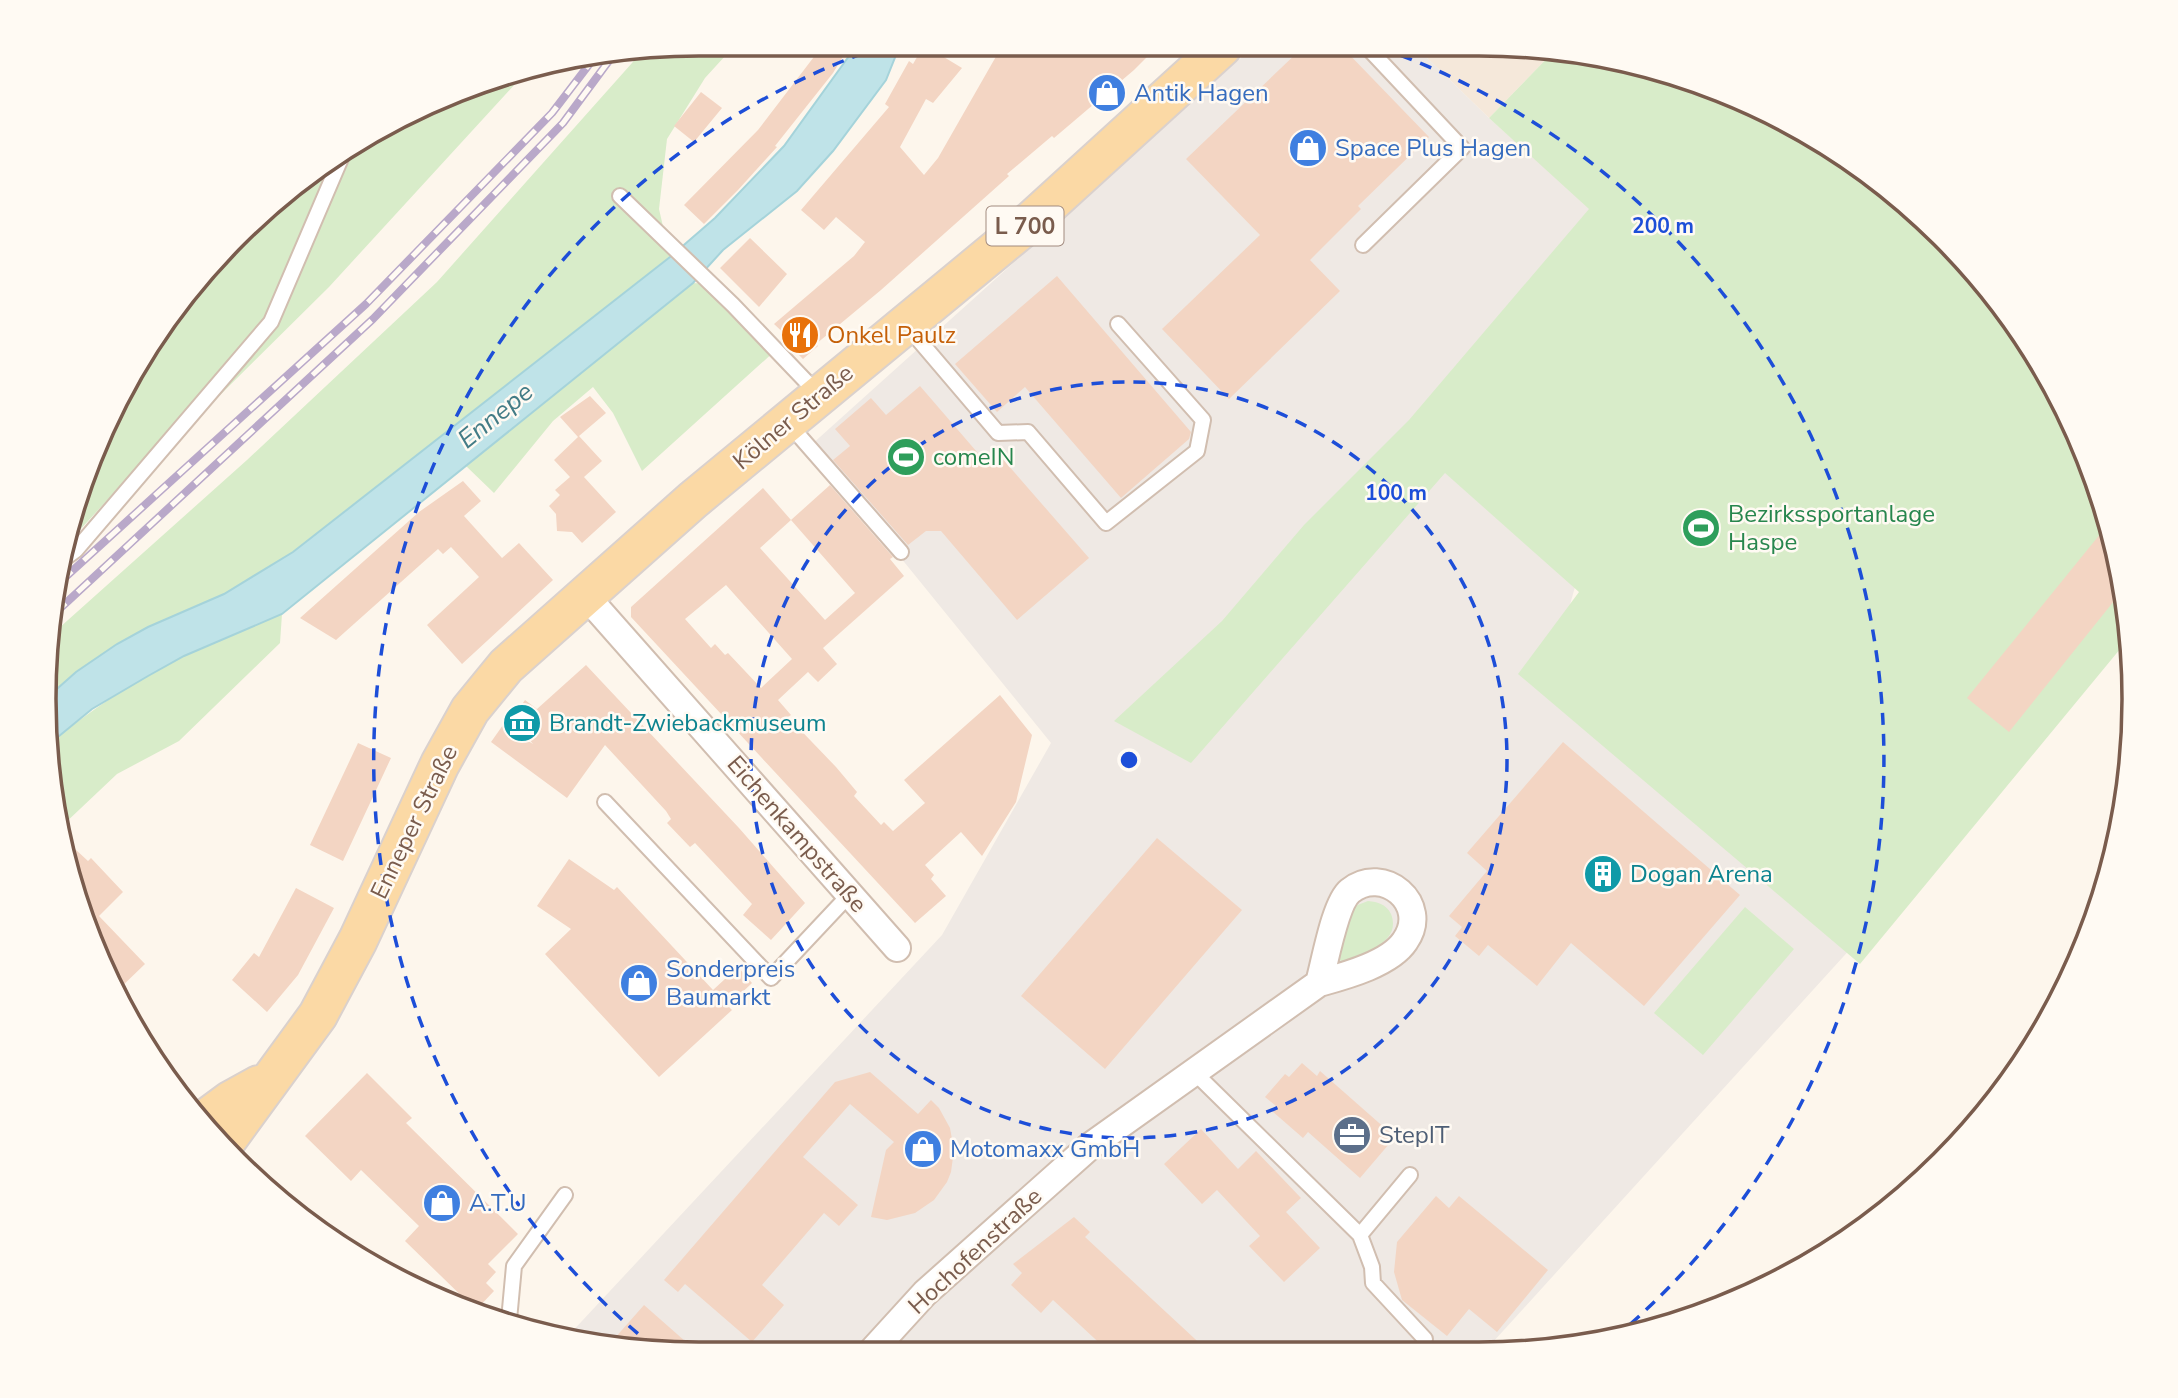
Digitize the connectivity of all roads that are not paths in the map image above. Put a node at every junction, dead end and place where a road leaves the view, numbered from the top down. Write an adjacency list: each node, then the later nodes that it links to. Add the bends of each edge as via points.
1 (1207, 56): 6 (main road, Kölner Straße / L 700, via 1031,221)
2 (1376, 56): 5 (lane, via 1462,148)
3 (337, 168): 10 (lane, via 271,321)
4 (620, 196): 8 (lane)
5 (1363, 245)
6 (905, 324): 7 (lane, via 998,433 1028,432 1106,523 1198,451 1203,420); 8 (main road, Kölner Straße / L 700)
7 (1118, 324)
8 (819, 395): 9 (main road, Kölner Straße / L 700)
9 (787, 422): 11 (lane); 12 (main road, Kölner Straße / L 700)
10 (73, 552)
11 (901, 552)
12 (585, 595): 14 (street, Eichenkampstraße); 18 (main road, Enneper Straße / L 700, via 506,666 470,710 358,940 318,1015)
13 (605, 802): 14 (lane, via 771,978)
14 (850, 894): 15 (street, Eichenkampstraße)
15 (897, 948)
16 (1319, 983): 17 (street, Hochofenstraße)
17 (1194, 1072): 23 (lane); 26 (street, Hochofenstraße, via 1089,1147 925,1293)
18 (276, 1075): 19 (main road, Enneper Straße / L 700); 20 (main road, Enneper Straße / L 700)
19 (210, 1115)
20 (229, 1137)
21 (1410, 1174): 23 (lane)
22 (565, 1195): 24 (lane, via 514,1266)
23 (1360, 1235): 25 (lane, via 1373,1283)
24 (510, 1313)
25 (1425, 1339)
26 (880, 1342)

